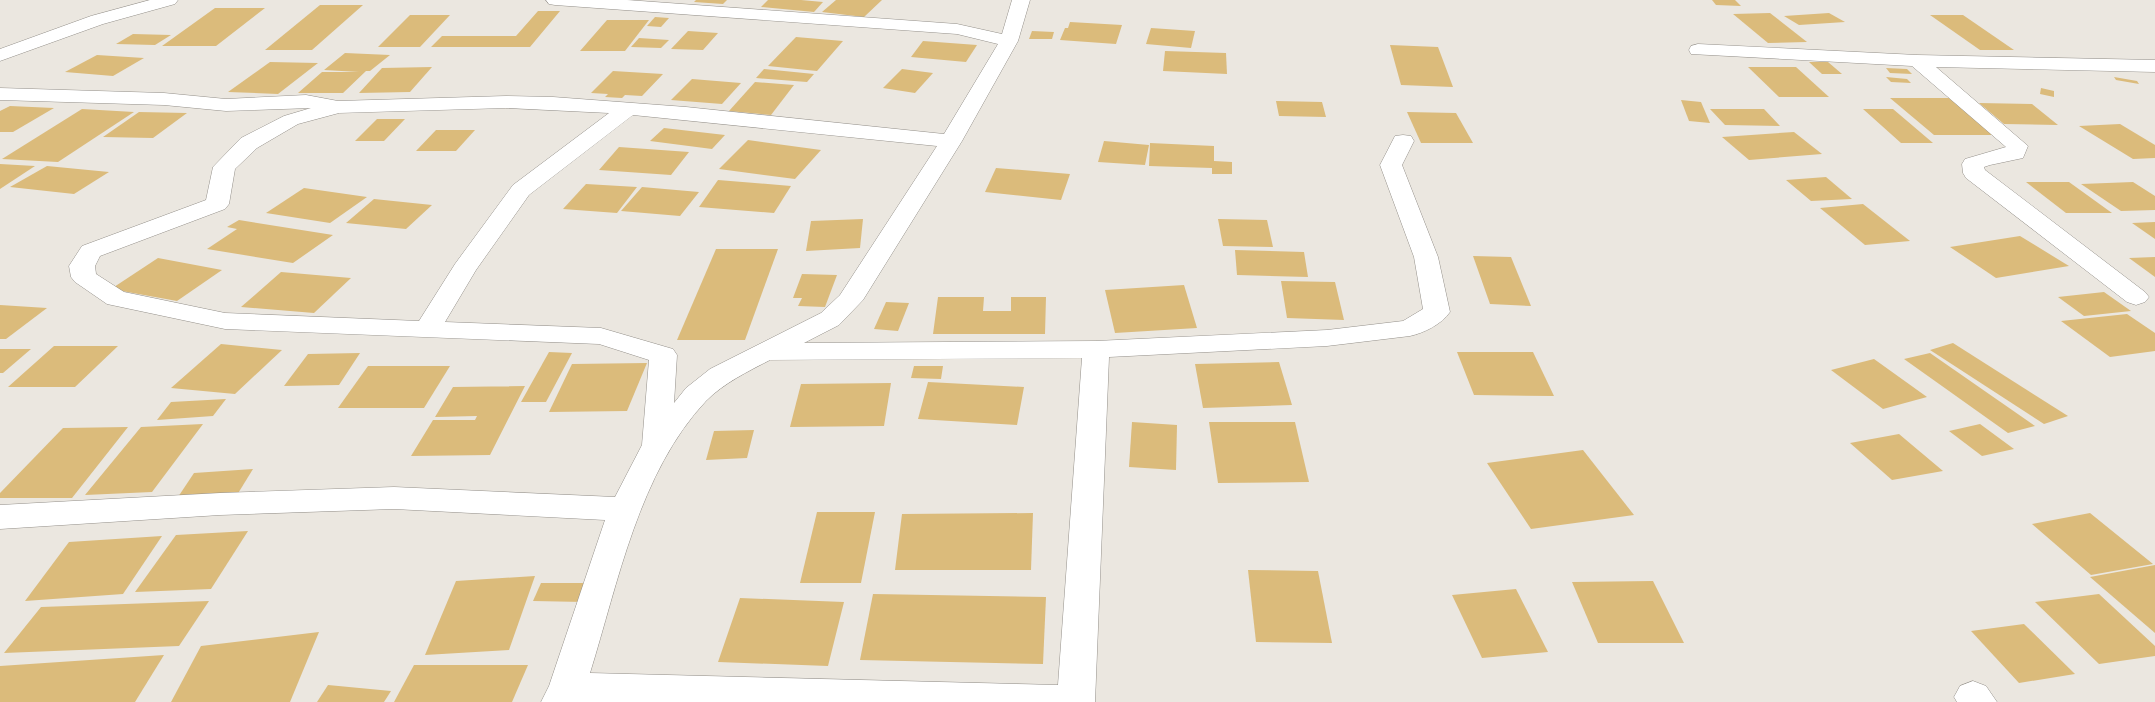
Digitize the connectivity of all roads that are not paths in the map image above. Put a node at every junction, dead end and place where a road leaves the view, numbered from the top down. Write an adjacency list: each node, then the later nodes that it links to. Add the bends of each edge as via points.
1 (169, 0): 8 (street, via 97,20)
2 (555, 0): 3 (street)
3 (632, 2): 5 (street)
4 (1008, 11): 5 (street); 6 (street)
5 (957, 29): 6 (street)
6 (1009, 41): 14 (street)
7 (1698, 50): 9 (street)
8 (0, 55)
9 (1917, 60): 10 (street); 16 (street, via 2017,146 2015,153 1973,164 1974,173)
10 (2155, 66)
11 (0, 94): 12 (street, via 164,99 226,105 306,101)
12 (338, 106): 13 (street, via 506,102); 17 (street, via 291,120 249,143 224,167 217,204 91,251 82,266 84,277 116,298 225,321)
13 (628, 109): 14 (street); 17 (street, via 521,190 464,269)
14 (951, 141): 19 (street, via 850,300 830,319)
15 (1403, 141): 18 (street, via 1391,165 1426,256 1436,312 1410,328 1327,338)
16 (2136, 297)
17 (427, 329): 20 (street, via 601,336 663,355)
18 (1096, 349): 19 (street); 24 (street)
19 (764, 352): 20 (street, via 720,375 696,395)
20 (657, 445): 21 (street)
21 (625, 509): 22 (street, via 394,498); 23 (street)
22 (0, 517)
23 (563, 695): 24 (street)
24 (1076, 702)

